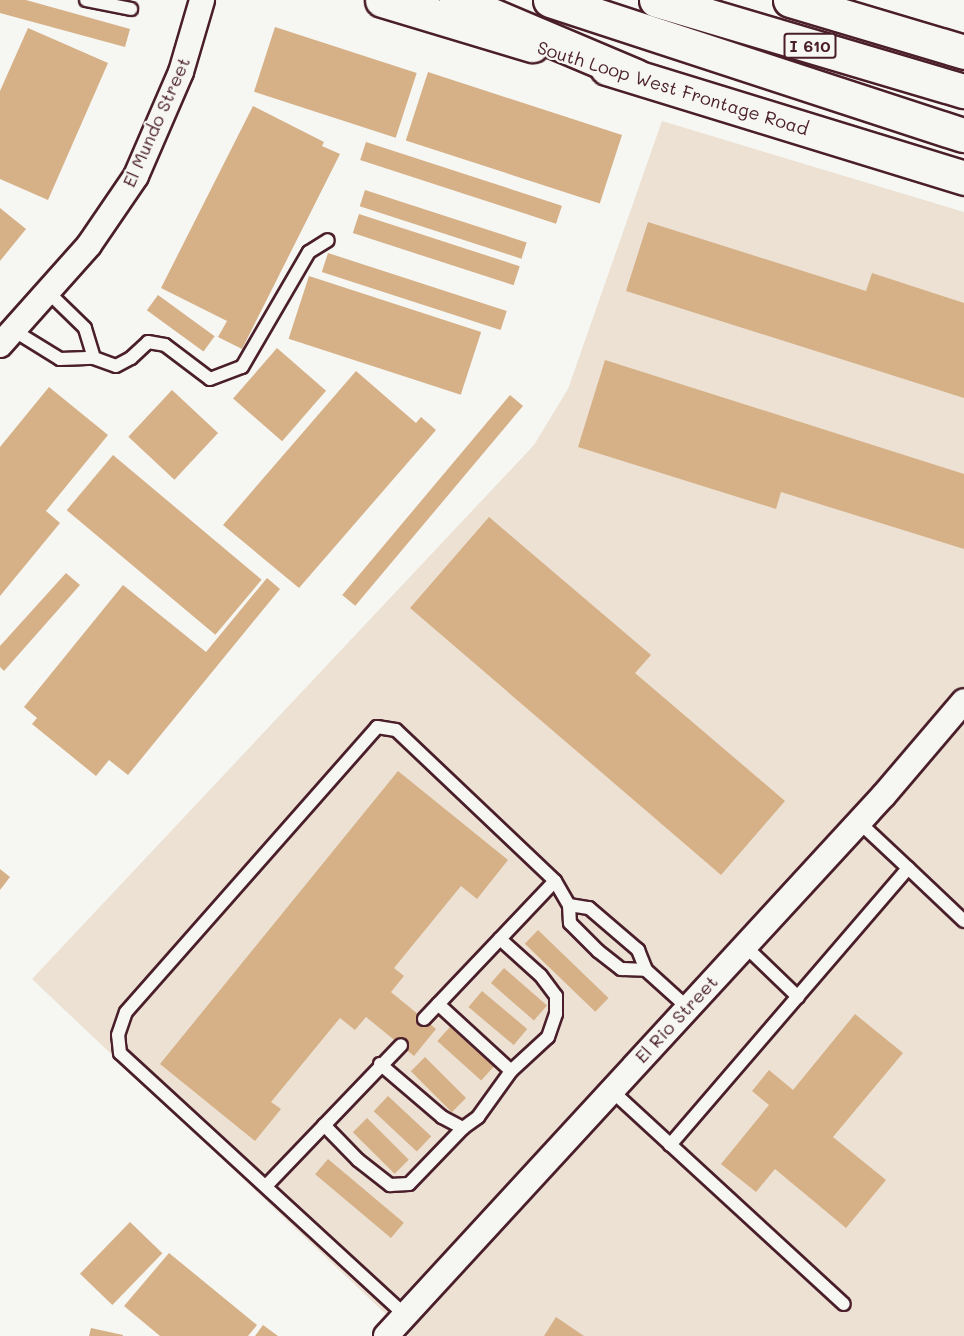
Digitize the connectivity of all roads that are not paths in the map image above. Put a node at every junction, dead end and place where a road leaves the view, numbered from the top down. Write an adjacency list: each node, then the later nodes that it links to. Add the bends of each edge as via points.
1 (86, 0): 8 (lane)
2 (202, 0): 15 (street, El Mundo Street, via 181,72 136,176 89,245)
3 (382, 0): 10 (main road, South Loop West Frontage Road)
4 (456, 0): 10 (main road)
5 (550, 0): 12 (main road)
6 (656, 0): 11 (main road, I 610)
7 (790, 0): 9 (main road)
8 (131, 9)
9 (964, 52)
10 (636, 76): 13 (main road, South Loop West Frontage Road)
11 (964, 91)
12 (964, 135)
13 (964, 178)
14 (328, 240): 17 (lane, via 309,252 242,367 210,379 165,345 148,342 116,366)
15 (48, 292): 16 (street, El Mundo Street); 17 (lane, via 85,328)
16 (7, 338): 17 (lane, via 60,359)
17 (94, 358)
18 (964, 701): 19 (street, El Rio Street)
19 (859, 822): 20 (lane); 25 (street, El Rio Street)
20 (908, 868): 23 (lane); 27 (lane)
21 (555, 881): 22 (lane); 24 (lane); 38 (lane, via 396,730 377,727 126,1012 118,1035 120,1053)
22 (569, 905): 26 (lane, via 589,908 638,950); 26 (lane, via 570,923 598,951 621,969)
23 (964, 921)
24 (500, 939): 28 (lane); 33 (lane, via 540,975 556,996 556,1014 548,1037)
25 (744, 945): 27 (lane); 29 (street, El Rio Street)
26 (646, 970): 29 (lane)
27 (798, 997): 37 (lane)
28 (438, 1004): 30 (lane); 33 (lane)
29 (687, 1007): 34 (street, El Rio Street)
30 (424, 1019)
31 (400, 1045): 32 (lane)
32 (380, 1064): 35 (lane); 36 (lane, via 442,1117)
33 (511, 1071): 36 (lane, via 478,1116)
34 (611, 1090): 37 (lane); 40 (street, El Rio Street)
35 (324, 1125): 36 (lane, via 358,1160 390,1185 409,1184); 38 (lane)
36 (463, 1128)
37 (670, 1145): 39 (lane)
38 (266, 1186): 40 (lane)
39 (844, 1304)
40 (405, 1314): 41 (street, El Rio Street)
41 (386, 1336)

